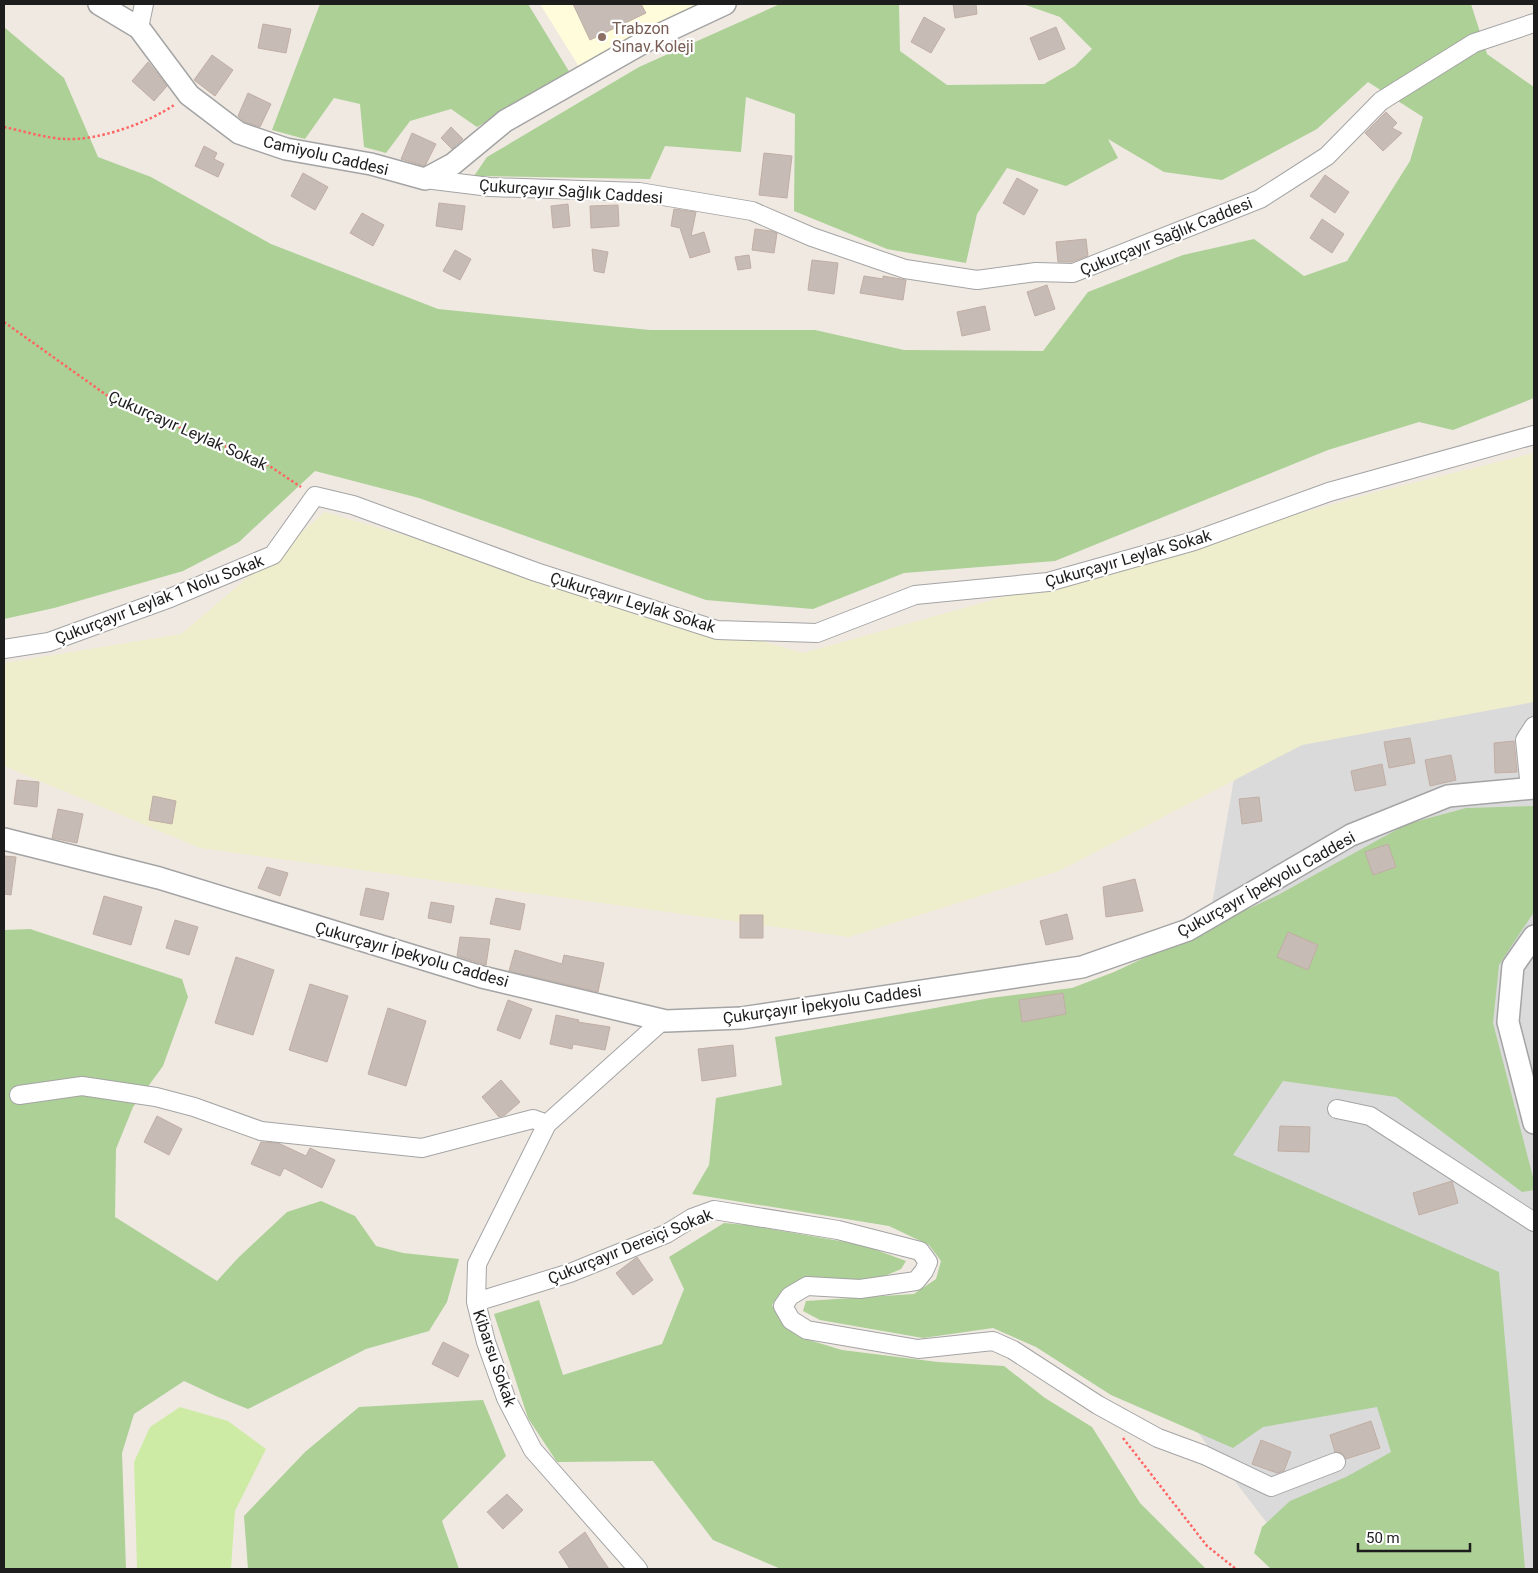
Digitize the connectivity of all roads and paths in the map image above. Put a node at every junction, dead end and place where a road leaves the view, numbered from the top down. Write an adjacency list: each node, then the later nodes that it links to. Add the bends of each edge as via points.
1 (99, 4): 5 (street, Camiyolu Caddesi)
2 (144, 4): 5 (street)
3 (725, 4): 8 (street, via 646,42 505,121 453,164)
4 (1534, 23): 8 (street, Çukurçayır Sağlık Caddesi, via 1474,43 1381,101 1327,156 1260,199 1073,273 1036,272 977,280 905,269 812,237 752,211 639,192 490,187)
5 (139, 28): 6 (street, Camiyolu Caddesi)
6 (189, 96): 7 (path, via 160,115 95,138 64,139); 8 (street, Camiyolu Caddesi, via 240,133 286,149 370,164)
7 (4, 126)
8 (426, 179)
9 (4, 322): 11 (path, Çukurçayır Leylak Sokak, via 112,399 265,463)
10 (1534, 435): 11 (street, Çukurçayır Leylak Sokak, via 1328,492 1194,541 1048,582 915,595 817,633 717,630 536,572 353,504)
11 (315, 496): 12 (street, Çukurçayır Leylak 1 Nolu Sokak, via 273,555 170,598 50,642)
12 (4, 649)
13 (1534, 726): 14 (street, via 1525,740)
14 (1532, 788): 17 (street, Çukurçayır İpekyolu Caddesi, via 1448,796 1351,835 1188,930 1082,966 740,1018)
15 (4, 839): 17 (street, Çukurçayır İpekyolu Caddesi, via 159,878 482,977)
16 (1534, 936): 20 (street, via 1513,966 1508,1022)
17 (663, 1020): 21 (street, Kibarsu Sokak)
18 (19, 1095): 21 (street, via 82,1086 194,1107 261,1131 422,1148 533,1118)
19 (1337, 1109): 22 (street, via 1370,1116)
20 (1534, 1123)
21 (547, 1124): 23 (street, Kibarsu Sokak, via 477,1264)
22 (1534, 1222)
23 (476, 1302): 25 (street, Çukurçayır Dereiçi Sokak, via 570,1273 666,1234 692,1218 714,1210 838,1230 920,1251 928,1262 916,1281 860,1289 807,1286 790,1296 783,1306 791,1320 807,1330 918,1349 992,1342 1013,1350 1098,1405 1158,1438 1204,1454 1271,1487); 26 (street, Kibarsu Sokak, via 506,1398 533,1450)
24 (1122, 1436): 27 (path, via 1207,1546)
25 (1336, 1462)
26 (638, 1569)
27 (1236, 1569)

